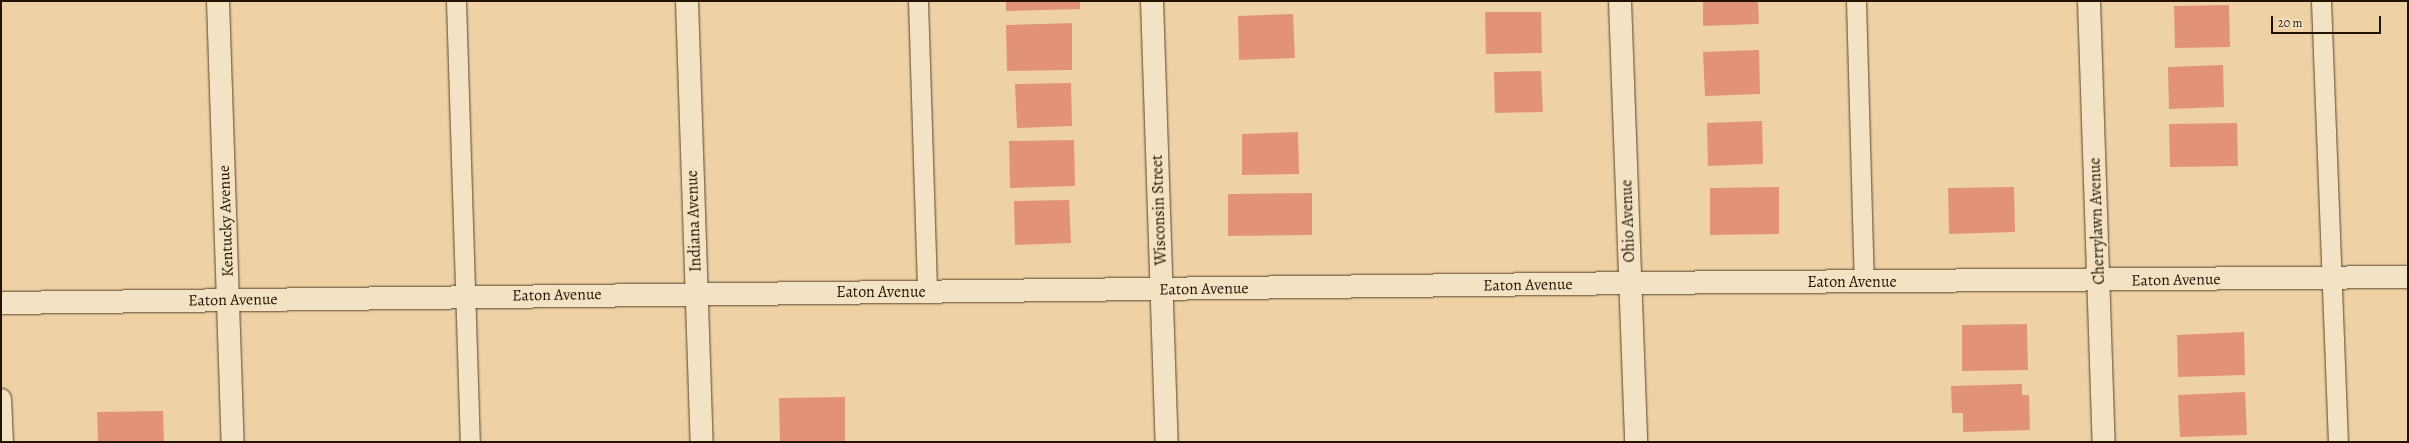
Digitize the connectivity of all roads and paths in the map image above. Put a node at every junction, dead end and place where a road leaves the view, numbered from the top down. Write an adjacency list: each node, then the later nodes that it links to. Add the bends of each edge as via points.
1 (218, 1): 19 (street, Kentucky Avenue)
2 (456, 1): 18 (lane)
3 (687, 1): 17 (street, Indiana Avenue)
4 (918, 1): 16 (lane)
5 (1152, 1): 15 (street, Wisconsin Street)
6 (1620, 1): 14 (street, Ohio Avenue)
7 (1856, 1): 13 (lane)
8 (2089, 1): 12 (street, Cherrylawn Avenue)
9 (2321, 1): 11 (lane)
10 (2408, 277): 11 (street, Eaton Avenue)
11 (2334, 278): 12 (street, Eaton Avenue); 29 (lane)
12 (2099, 281): 13 (street, Eaton Avenue); 28 (street, Cherrylawn Avenue)
13 (1864, 282): 14 (street, Eaton Avenue)
14 (1631, 283): 15 (street, Eaton Avenue); 27 (street, Ohio Avenue)
15 (1162, 290): 16 (street, Eaton Avenue); 26 (street, Wisconsin Street)
16 (927, 292): 17 (street, Eaton Avenue)
17 (697, 294): 18 (street, Eaton Avenue); 25 (street, Indiana Avenue)
18 (466, 297): 19 (street, Eaton Avenue); 24 (lane)
19 (229, 300): 20 (street, Eaton Avenue); 23 (street, Kentucky Avenue)
20 (1, 303)
21 (1, 398): 22 (lane)
22 (2, 442)
23 (233, 442)
24 (470, 442)
25 (702, 442)
26 (1167, 442)
27 (1636, 442)
28 (2104, 442)
29 (2338, 442)

